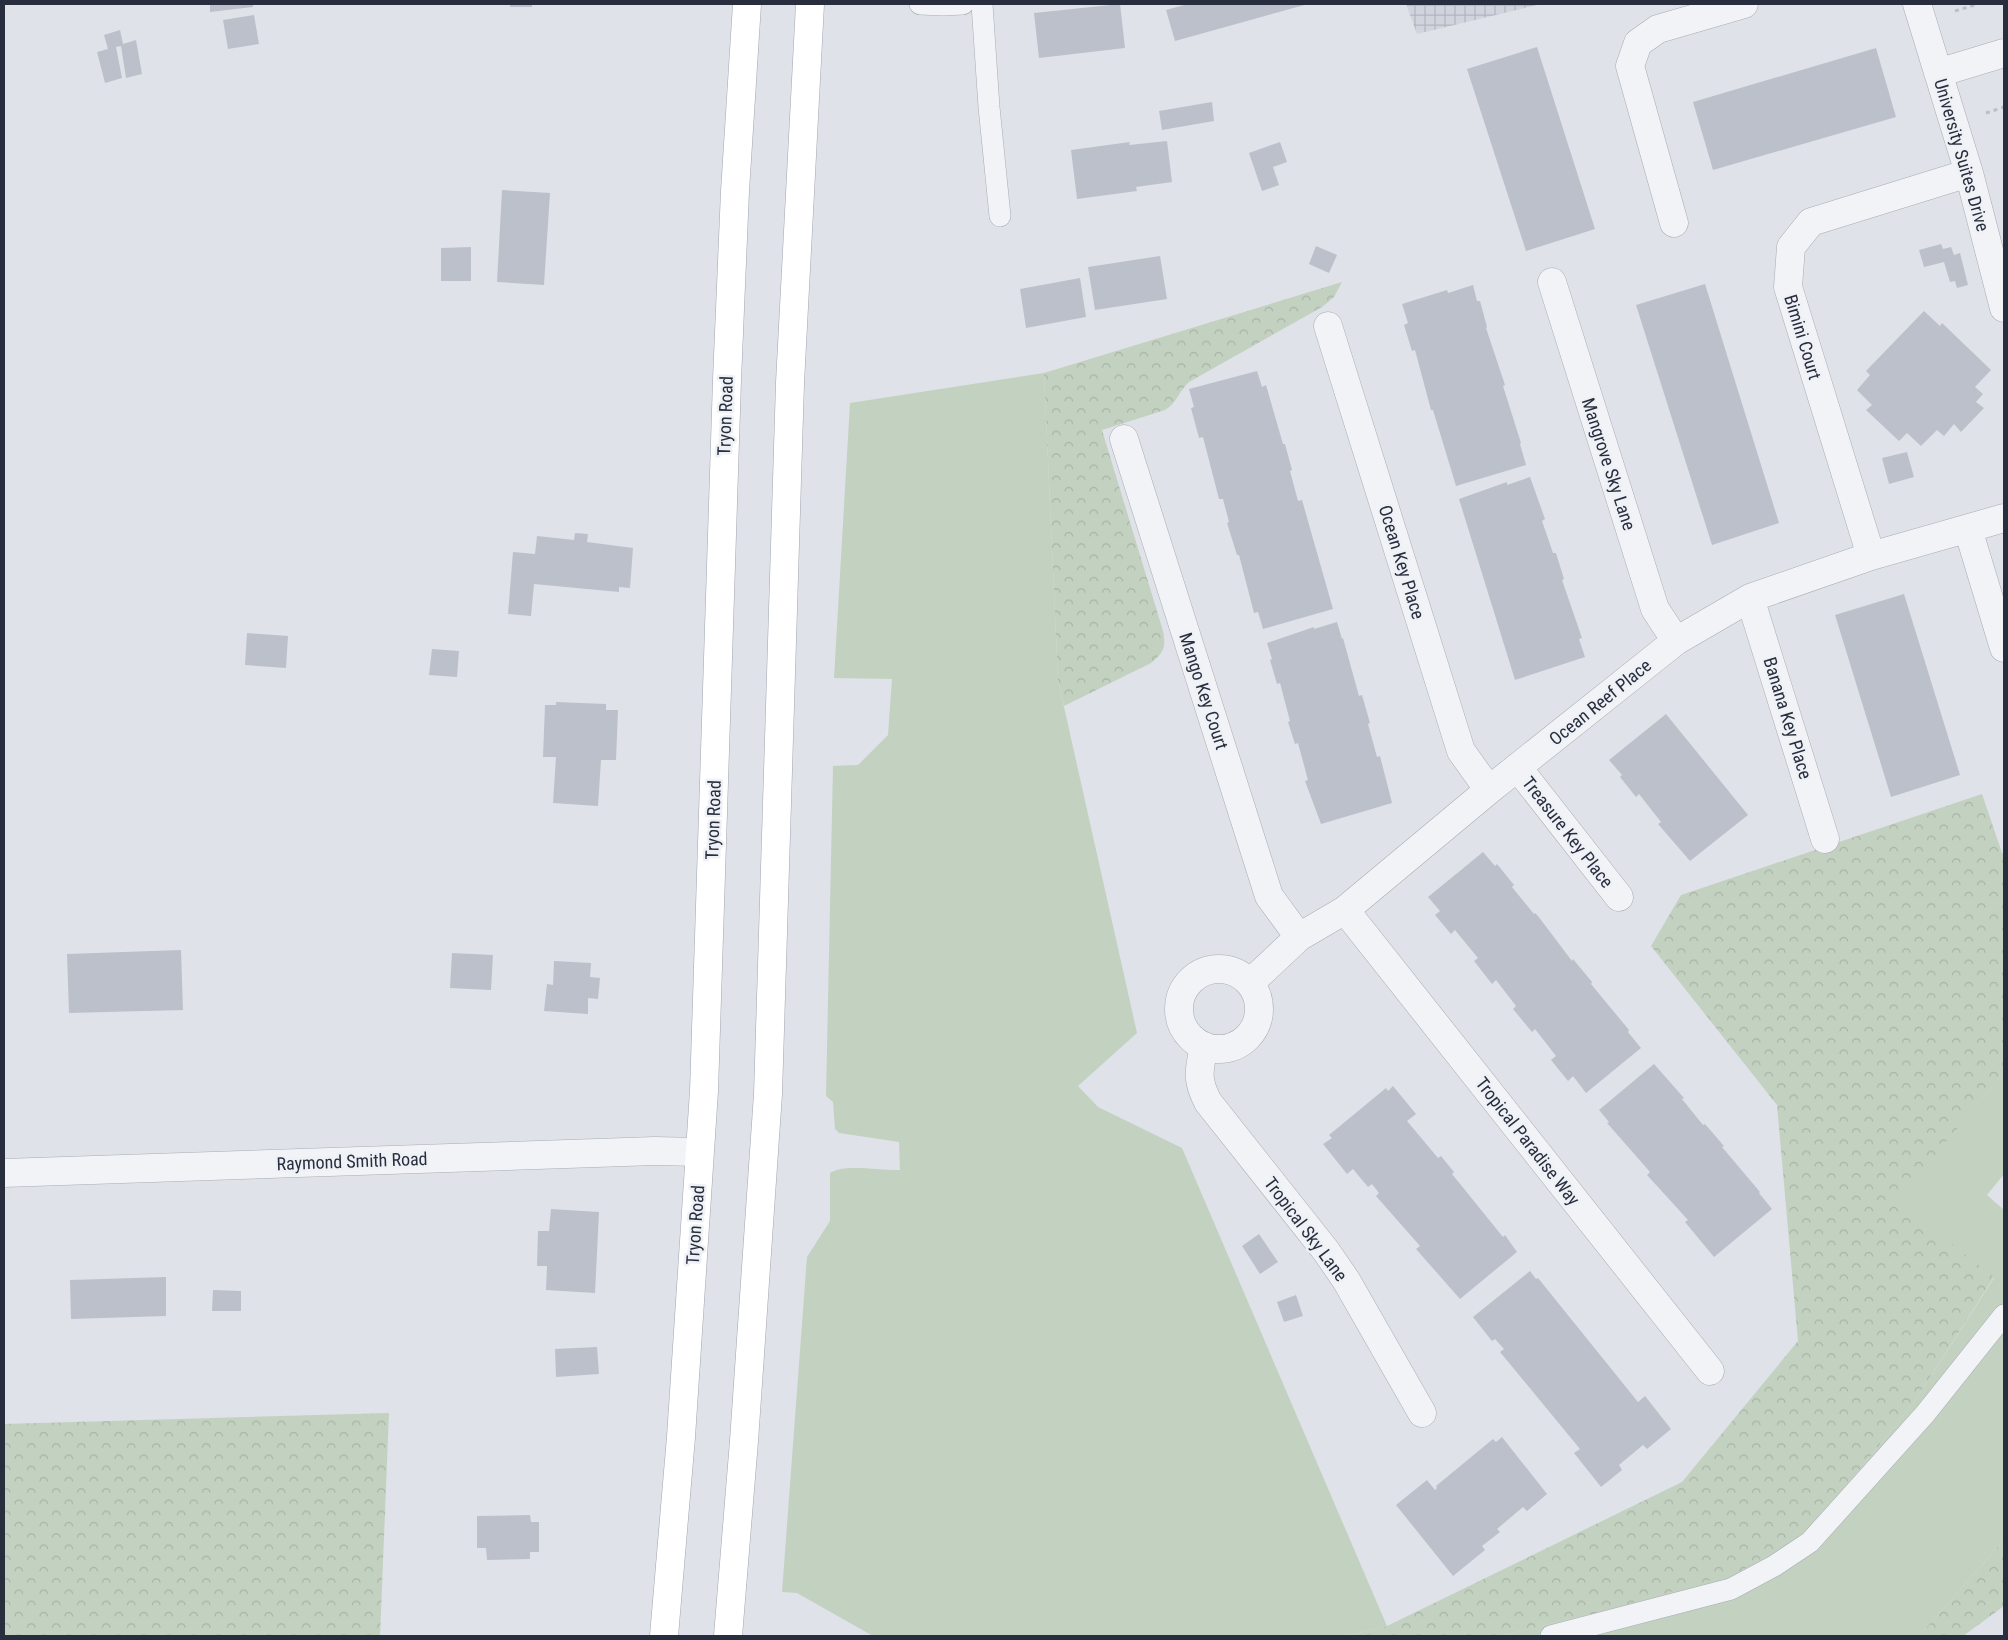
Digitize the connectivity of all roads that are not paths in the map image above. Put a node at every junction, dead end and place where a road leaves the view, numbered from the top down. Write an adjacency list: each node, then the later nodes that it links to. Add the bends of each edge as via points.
1 (747, 4): 31 (main road, Tryon Road, via 727,370)
2 (810, 4): 37 (main road, via 790,383 768,1094)
3 (920, 4): 4 (lane)
4 (951, 4)
5 (982, 4): 11 (lane)
6 (1744, 4): 12 (street, via 1658,29 1638,43 1630,66)
7 (1917, 4): 9 (street, University Suites Drive)
8 (2004, 53): 9 (street)
9 (1938, 73): 10 (street, University Suites Drive)
10 (1969, 173): 14 (street, University Suites Drive); 19 (street, Bimini Court, via 1811,222 1790,247 1788,287)
11 (1000, 216)
12 (1674, 223)
13 (1552, 282): 21 (street, Mangrove Sky Lane, via 1655,609)
14 (2003, 297)
15 (1328, 326): 24 (street, Ocean Key Place, via 1461,750)
16 (1124, 438): 28 (street, Mango Key Court, via 1269,896)
17 (2004, 518): 18 (street, Ocean Reef Place)
18 (1968, 529): 19 (street, Ocean Reef Place); 22 (street)
19 (1870, 556): 20 (street, Ocean Reef Place)
20 (1750, 598): 21 (street, Ocean Reef Place); 25 (street, Banana Key Place)
21 (1676, 641): 23 (street, Ocean Reef Place)
22 (2004, 648)
23 (1518, 768): 24 (street, Ocean Reef Place); 26 (street, Treasure Key Place)
24 (1489, 790): 27 (street, Ocean Reef Place)
25 (1825, 839)
26 (1619, 897)
27 (1346, 910): 28 (street, Ocean Reef Place); 34 (street, Tropical Paradise Way)
28 (1299, 937): 29 (street, Ocean Reef Place)
29 (1250, 983): 30 (street, via 1260,1007 1252,1033 1230,1048); 30 (street, via 1228,969 1214,968 1190,980 1179,1003 1179,1016 1184,1029)
30 (1204, 1046): 35 (street, Tropical Sky Lane, via 1200,1086 1208,1102 1346,1280)
31 (700, 1152): 32 (street, Raymond Smith Road, via 655,1150); 36 (main road, Tryon Road)
32 (4, 1173)
33 (2004, 1316): 38 (lane, via 1925,1414 1810,1542 1732,1589)
34 (1710, 1371)
35 (1422, 1413)
36 (664, 1636)
37 (728, 1636)
38 (1550, 1636)

